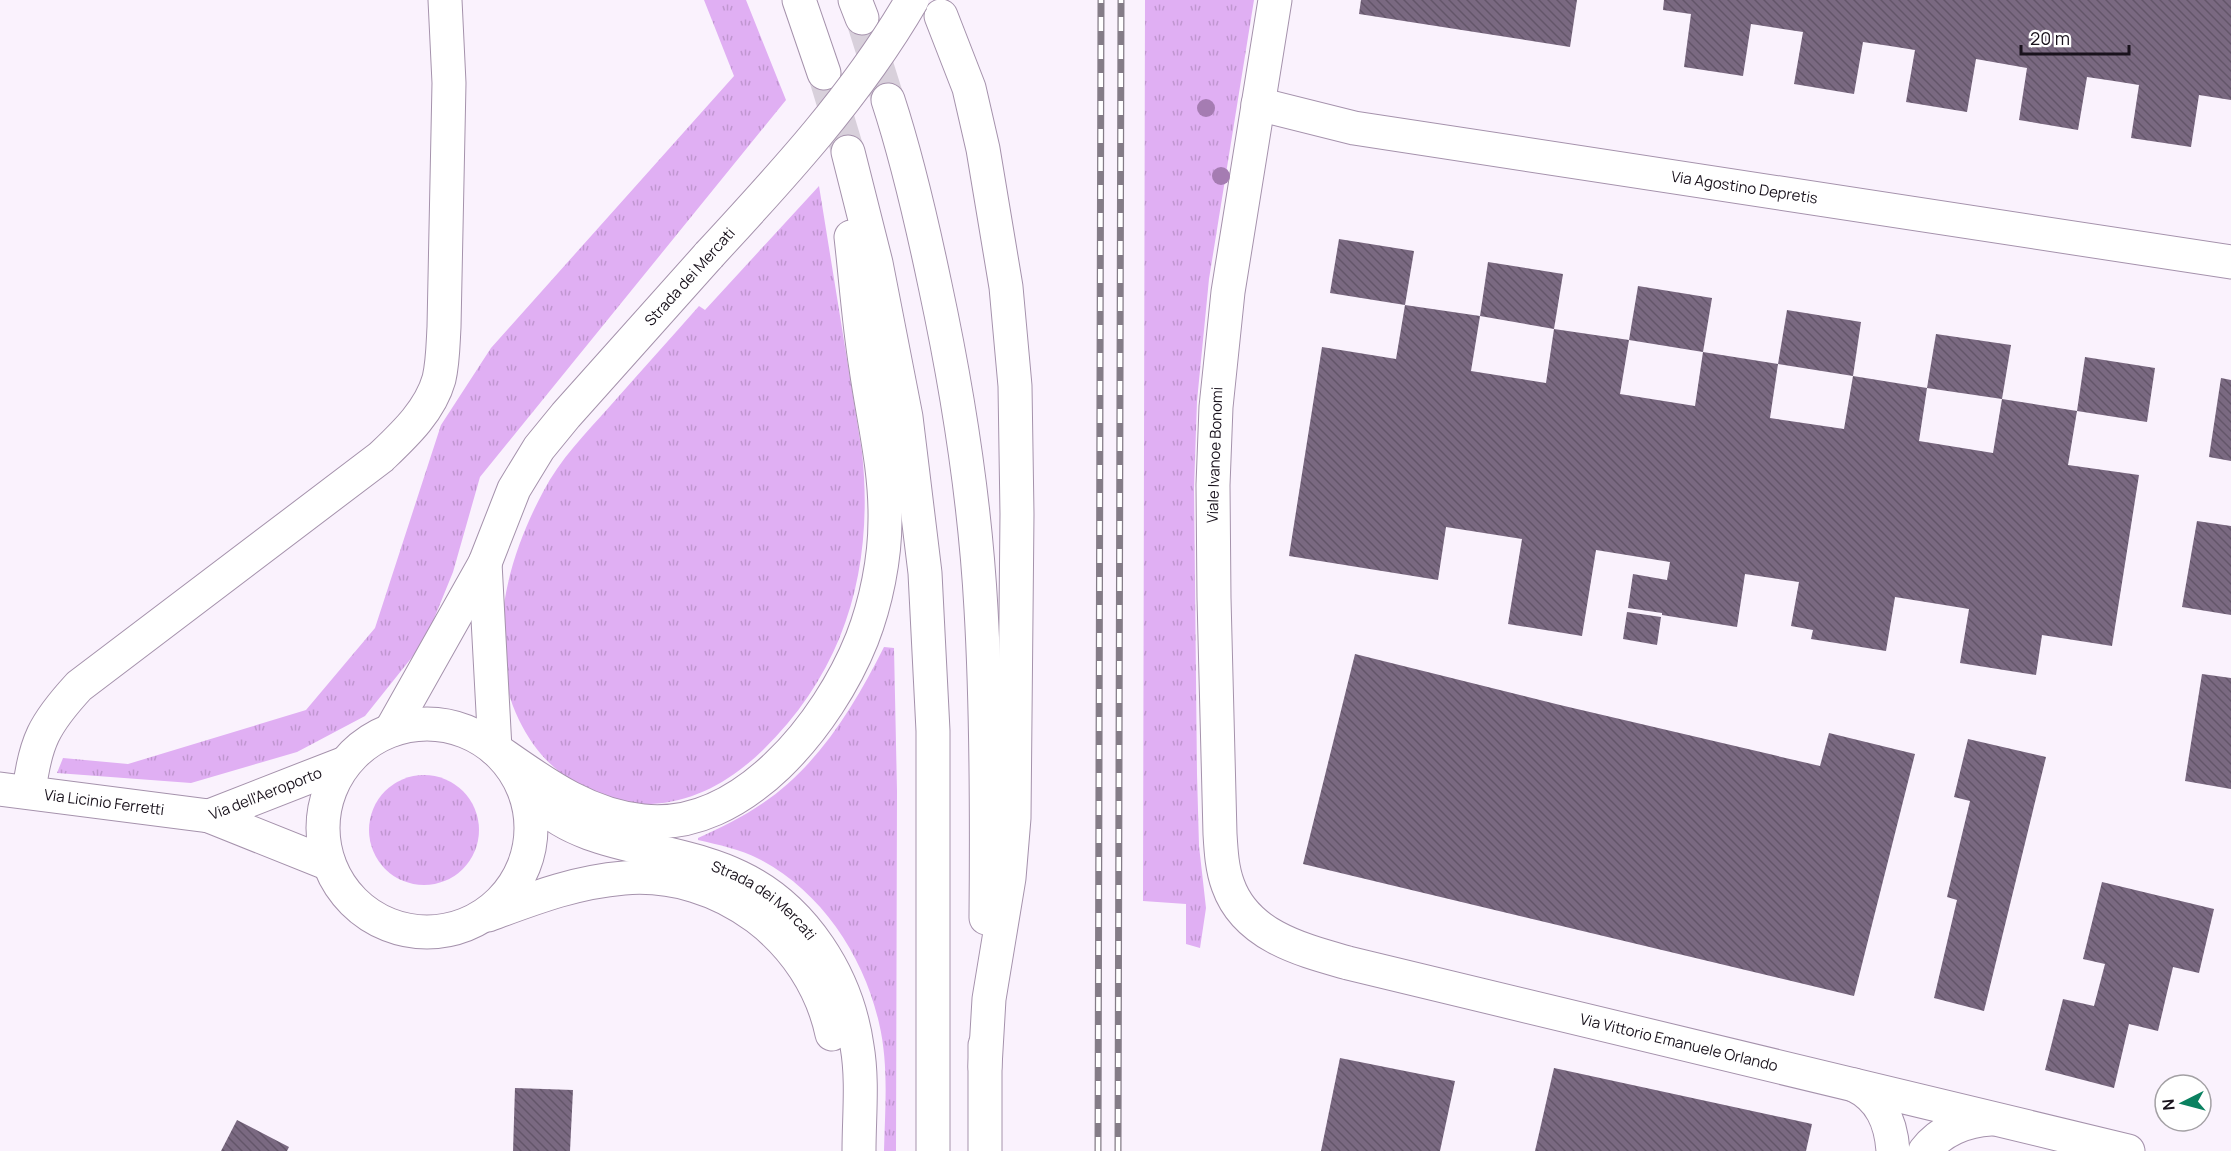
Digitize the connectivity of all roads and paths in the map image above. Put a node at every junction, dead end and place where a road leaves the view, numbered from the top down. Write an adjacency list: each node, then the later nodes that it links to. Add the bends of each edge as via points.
1 (445, 0): 15 (main road, via 449,83 444,327 439,378 433,393 412,425 381,457 78,686 51,719)
2 (799, 0): 6 (main road)
3 (912, 0): 10 (main road, Strada dei Mercati, bridge, via 845,101 539,448 514,489)
4 (1275, 0): 8 (main road, Viale Ivanoe Bonomi)
5 (949, 8): 20 (main road, via 994,204 1015,386 1015,784 1012,845 989,999)
6 (824, 73)
7 (888, 100): 20 (main road, via 912,181 944,326 965,453 978,571 987,769)
8 (1258, 104): 9 (main road, Via Agostino Depretis, via 1354,128); 18 (main road, Viale Ivanoe Bonomi, via 1222,333 1214,446 1220,834 1227,883)
9 (2231, 262)
10 (485, 563): 11 (main road, Strada dei Mercati); 12 (main road, Strada dei Mercati)
11 (391, 730): 12 (main road, Strada dei Mercati, via 418,724 445,725 471,734); 13 (main road, Strada dei Mercati, via 366,743)
12 (495, 749): 14 (main road, Strada dei Mercati); 25 (main road, via 557,792 593,809 644,822 675,821 716,808 769,773 799,743 841,684 869,619 885,521 883,478 849,221 848,152 876,263 903,398 925,573 933,740)
13 (345, 763): 16 (main road, Via dell'Aeroporto); 17 (main road, Strada dei Mercati, via 328,794 322,829)
14 (516, 774): 19 (main road, Strada dei Mercati, via 528,806 530,839 521,872 502,900); 24 (main road, Strada dei Mercati, via 539,804 561,819 604,838 737,876 776,900 806,930 836,976 854,1023)
15 (14, 791): 16 (main road, Via Licinio Ferretti)
16 (208, 816): 17 (main road, Via dell'Aeroporto)
17 (329, 864): 19 (main road, Strada dei Mercati, via 346,895 373,918 406,931 442,932)
18 (1242, 910): 21 (main road, Via Vittorio Emanuele Orlando, via 1271,935 1323,956)
19 (475, 920): 23 (main road, Strada dei Mercati, via 553,890 626,877 690,884 751,912 785,942 823,1003 837,1068)
20 (985, 1067): 26 (main road)
21 (1844, 1082): 22 (main road, Via Vittorio Emanuele Orlando); 27 (main road, via 1862,1089 1878,1103 1888,1122)
22 (2009, 1121): 28 (main road, via 1963,1124 1936,1139); 29 (main road, Via Vittorio Emanuele Orlando)
23 (838, 1151)
24 (859, 1151)
25 (933, 1151)
26 (985, 1151)
27 (1893, 1151)
28 (1925, 1151)
29 (2128, 1151)

